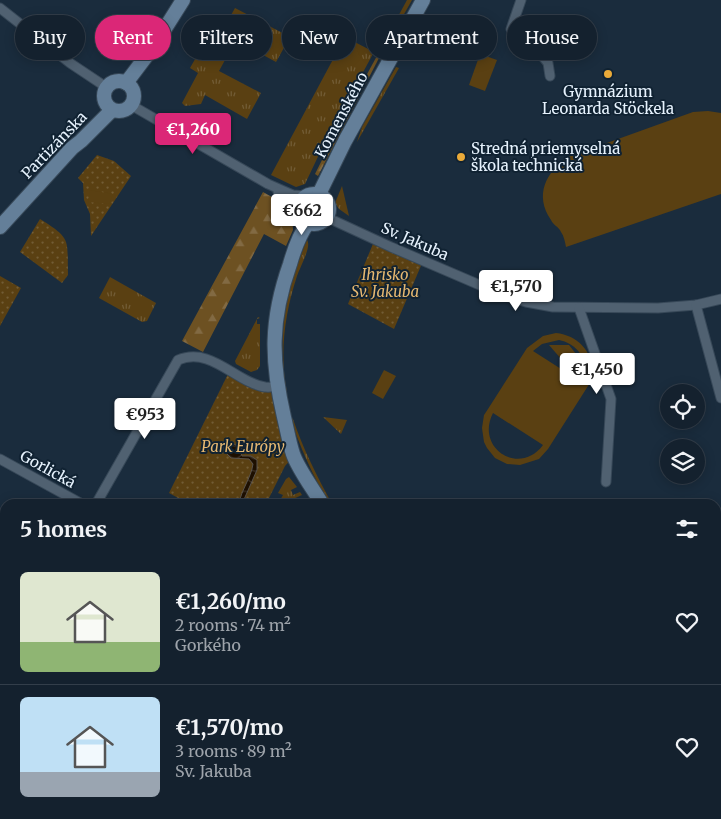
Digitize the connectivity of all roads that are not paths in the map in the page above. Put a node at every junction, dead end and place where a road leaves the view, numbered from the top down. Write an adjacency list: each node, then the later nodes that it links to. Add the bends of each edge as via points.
1 (183, 0): 6 (street)
2 (423, 0): 11 (street, Komenského)
3 (521, 0): 5 (street, via 511,29 541,42 540,54 548,63)
4 (0, 8): 7 (street)
5 (550, 76)
6 (126, 83): 7 (street, via 118,81); 8 (street, via 133,90)
7 (106, 87): 9 (street, via 104,100)
8 (131, 105): 9 (street, via 122,111); 10 (street)
9 (112, 110): 15 (street, Partizánska, via 72,148)
10 (268, 184): 11 (street, via 293,194); 12 (street)
11 (312, 195): 12 (street, via 302,199); 13 (street, via 328,202)
12 (298, 209): 14 (street)
13 (326, 217): 14 (street, via 316,224); 18 (street, Sv. Jakuba, via 503,295 553,307)
14 (308, 223): 19 (street, via 295,249 278,302 274,327)
15 (0, 227)
16 (721, 299): 17 (street, Sv. Jakuba)
17 (696, 305): 18 (street, Sv. Jakuba); 20 (street)
18 (579, 308): 22 (street, via 610,399)
19 (277, 386): 24 (street, via 252,383 202,358 178,360); 25 (street, via 294,456)
20 (721, 398)
21 (0, 459): 23 (street, Gorlická)
22 (606, 482)
23 (73, 499)
24 (99, 499)
25 (319, 499)

